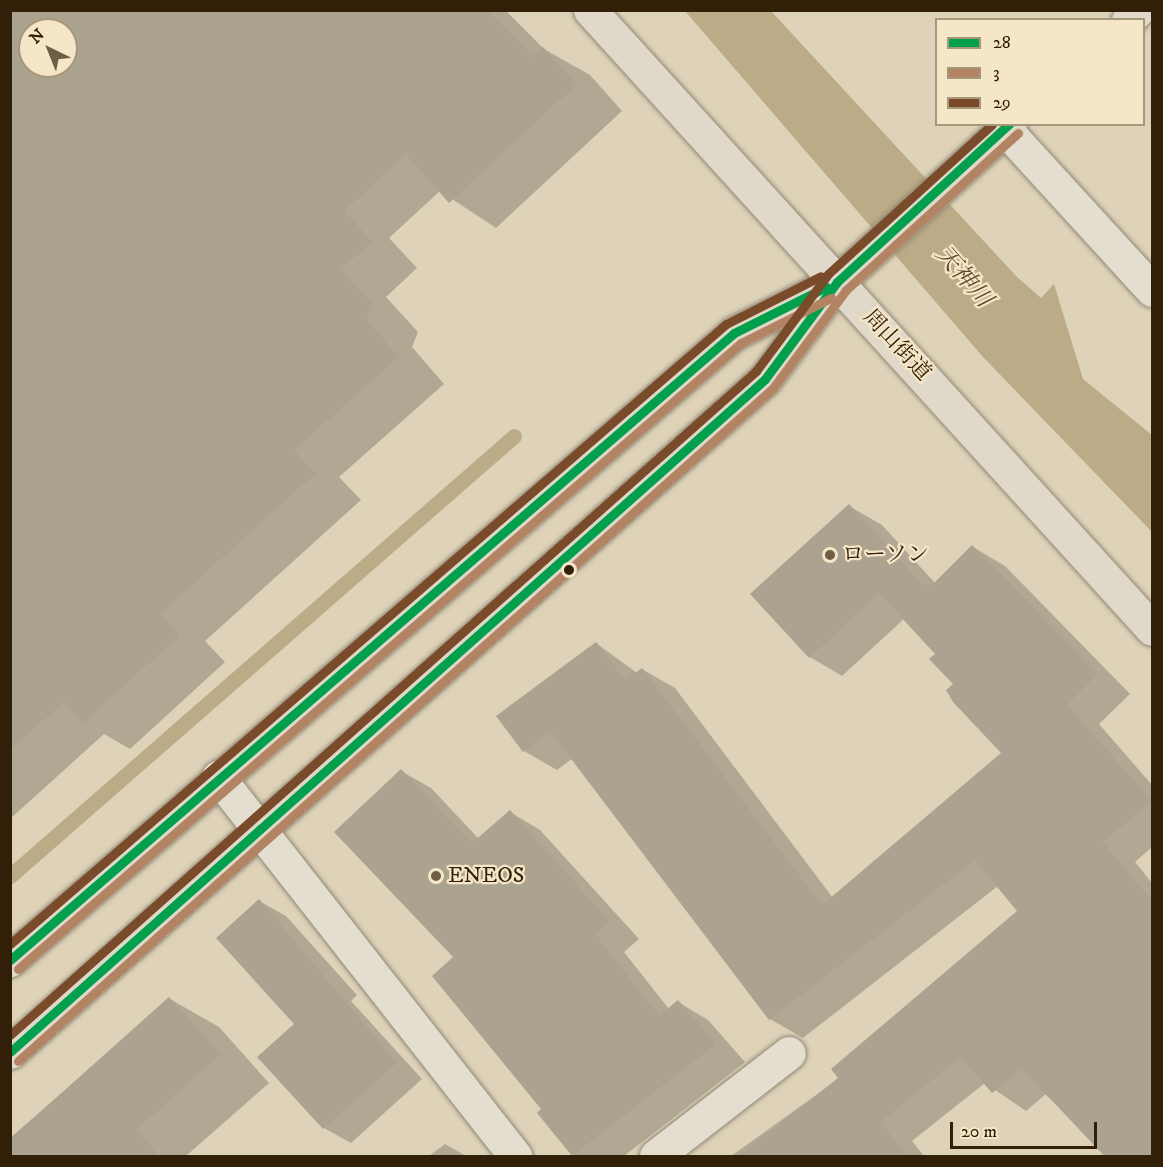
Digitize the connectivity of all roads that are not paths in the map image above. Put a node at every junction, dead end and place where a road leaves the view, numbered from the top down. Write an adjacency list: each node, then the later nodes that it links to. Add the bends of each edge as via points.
1 (590, 10): 3 (main road, 周山街道)
2 (1008, 127): 3 (main road); 4 (street)
3 (837, 282): 5 (main road, 周山街道); 6 (main road, via 734,333); 7 (main road, via 770,374)
4 (1152, 290)
5 (1152, 629)
6 (218, 777): 7 (street); 8 (main road)
7 (261, 829): 9 (main road); 11 (street)
8 (10, 960)
9 (10, 1052)
10 (789, 1053): 12 (street)
11 (516, 1156)
12 (656, 1156)

